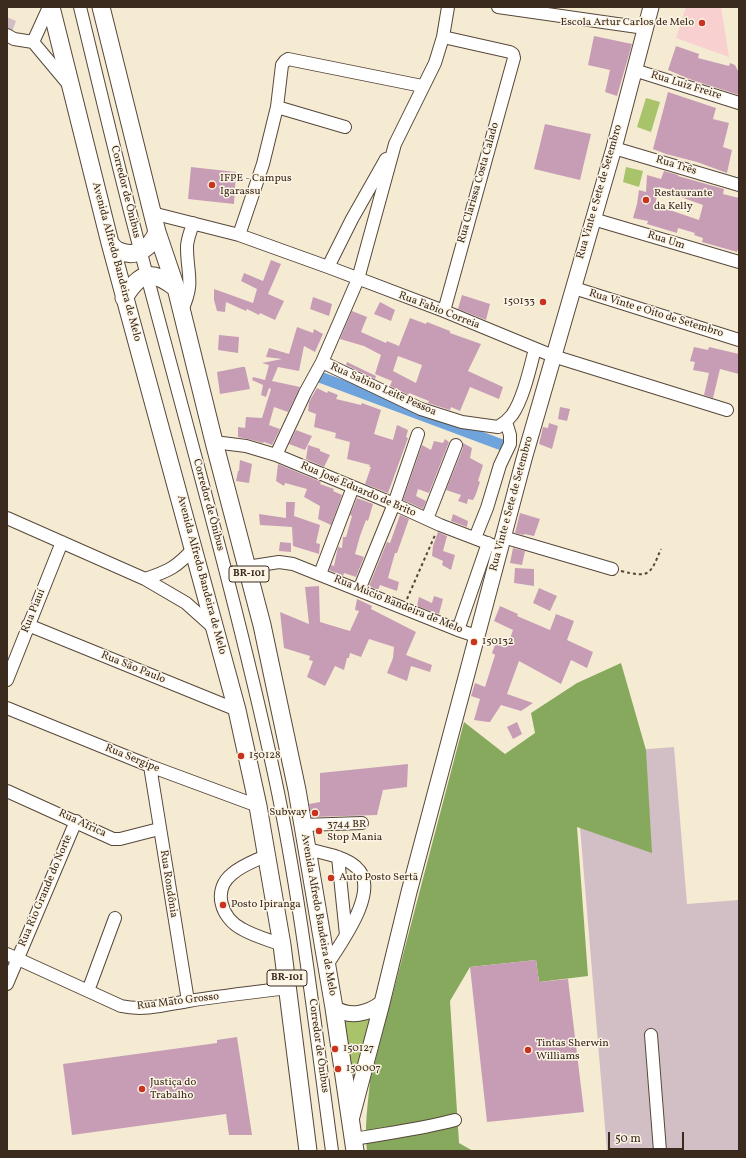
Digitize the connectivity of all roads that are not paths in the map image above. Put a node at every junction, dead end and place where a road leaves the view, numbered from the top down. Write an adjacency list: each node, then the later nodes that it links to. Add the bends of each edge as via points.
1 (50, 7): 10 (street); 13 (highway, Avenida Alfredo Bandeira de Melo / BR-101)
2 (80, 7): 26 (street, Corredor de Ônibus)
3 (101, 7): 20 (highway, Avenida Alfredo Bandeira de Melo / BR-101)
4 (448, 7): 9 (street)
5 (498, 7): 7 (street)
6 (652, 7): 7 (main road, Rua Vinte e Sete de Setembro)
7 (645, 28): 11 (main road, Rua Vinte e Sete de Setembro)
8 (7, 35): 10 (street, via 14,39)
9 (443, 37): 12 (street, via 435,63); 35 (street, Rua Clarissa Costa Calado, via 513,54 514,58)
10 (34, 42): 13 (street)
11 (634, 70): 14 (street, Rua Luiz Freire); 18 (main road, Rua Vinte e Sete de Setembro)
12 (422, 86): 15 (street, via 288,59 282,65); 17 (street)
13 (71, 87): 25 (highway, Avenida Alfredo Bandeira de Melo / BR-101)
14 (739, 103)
15 (277, 107): 16 (street); 24 (street, via 263,164)
16 (345, 127)
17 (395, 144): 28 (street); 30 (street)
18 (614, 148): 19 (street, Rua Três); 21 (main road, Rua Vinte e Sete de Setembro)
19 (739, 185)
20 (152, 213): 22 (street, Rua Fabio Correia); 23 (highway, Avenida Alfredo Bandeira de Melo / BR-101)
21 (593, 219): 27 (street, Rua Um); 32 (main road, Rua Vinte e Sete de Setembro)
22 (193, 223): 24 (street, Rua Fabio Correia); 34 (street, via 187,246 190,289)
23 (157, 232): 26 (highway, via 153,242); 31 (highway, Avenida Alfredo Bandeira de Melo / BR-101)
24 (239, 235): 28 (street, Rua Fabio Correia)
25 (110, 243): 26 (highway, via 118,251); 33 (highway, Avenida Alfredo Bandeira de Melo / BR-101)
26 (140, 252): 29 (street, Corredor de Ônibus)
27 (739, 262)
28 (328, 267): 30 (street, Rua Fabio Correia)
29 (147, 275): 31 (highway, via 164,279); 33 (highway, via 139,278); 92 (street, Corredor de Ônibus, via 250,668 276,782 303,936)
30 (358, 279): 35 (street, Rua Fabio Correia); 39 (street)
31 (176, 288): 34 (highway, Avenida Alfredo Bandeira de Melo / BR-101)
32 (574, 288): 36 (street, Rua Vinte e Oito de Setembro); 38 (main road, Rua Vinte e Sete de Setembro)
33 (124, 298): 53 (highway, Avenida Alfredo Bandeira de Melo / BR-101)
34 (182, 310): 43 (highway, Avenida Alfredo Bandeira de Melo / BR-101)
35 (444, 311): 37 (street, Rua Fabio Correia)
36 (739, 340)
37 (535, 349): 38 (street, Rua Fabio Correia); 41 (street, via 513,414)
38 (553, 356): 40 (street, Rua Fabio Correia); 52 (main road, Rua Vinte e Sete de Setembro)
39 (322, 362): 41 (street, Rua Sabino Leite Pessoa, via 445,418 488,427 498,427); 45 (street)
40 (726, 410)
41 (506, 422): 50 (street, via 510,444 500,465)
42 (418, 434): 47 (street)
43 (214, 442): 45 (street, Rua José Eduardo de Brito, via 246,446); 54 (highway, Avenida Alfredo Bandeira de Melo / BR-101)
44 (456, 445): 49 (street)
45 (276, 454): 46 (street, Rua José Eduardo de Brito)
46 (353, 487): 47 (street, Rua José Eduardo de Brito); 56 (street)
47 (394, 504): 49 (street, Rua José Eduardo de Brito); 58 (street)
48 (7, 518): 51 (street)
49 (427, 519): 50 (street, Rua José Eduardo de Brito)
50 (476, 538): 52 (street, Rua José Eduardo de Brito)
51 (62, 542): 57 (street); 59 (street, Rua Piauí)
52 (497, 543): 55 (street, Rua José Eduardo de Brito); 61 (street); 62 (main road, Rua Vinte e Sete de Setembro)
53 (194, 548): 57 (street, via 182,562 159,575); 60 (highway, Avenida Alfredo Bandeira de Melo / BR-101)
54 (247, 567): 56 (street, Rua Múcio Bandeira de Melo, via 279,562 293,564); 71 (highway, Avenida Alfredo Bandeira de Melo / BR-101, via 270,663)
55 (612, 569)
56 (320, 574): 58 (street, Rua Múcio Bandeira de Melo)
57 (145, 579): 60 (street, via 186,603)
58 (359, 590): 61 (street, Rua Múcio Bandeira de Melo)
59 (28, 625): 63 (street, Rua Piauí); 65 (street, Rua São Paulo)
60 (216, 630): 65 (highway, Avenida Alfredo Bandeira de Melo / BR-101)
61 (458, 630): 62 (street, Rua Múcio Bandeira de Melo)
62 (476, 636): 85 (main road, Rua Vinte e Sete de Setembro)
63 (7, 680)
64 (7, 708): 66 (street, Rua Sergipe)
65 (237, 710): 68 (highway, Avenida Alfredo Bandeira de Melo / BR-101)
66 (150, 766): 68 (street, Rua Sergipe); 72 (street, Rua Rondônia)
67 (7, 791): 69 (street, Rua Africa)
68 (258, 806): 74 (highway, Avenida Alfredo Bandeira de Melo / BR-101)
69 (76, 821): 72 (street, Rua Africa, via 116,839); 79 (street, Rua Rio Grande do Norte)
70 (362, 823): 71 (street)
71 (303, 825): 73 (highway, Avenida Alfredo Bandeira de Melo / BR-101)
72 (159, 829): 84 (street, Rua Rondônia)
73 (307, 849): 75 (street); 80 (highway, Avenida Alfredo Bandeira de Melo / BR-101)
74 (267, 855): 78 (highway, Avenida Alfredo Bandeira de Melo / BR-101); 78 (street, via 239,868 228,878 220,894 220,902 230,921 241,929)
75 (338, 857): 77 (street); 77 (street, via 356,867 364,880 364,893)
76 (115, 918): 83 (street)
77 (346, 935): 80 (street)
78 (282, 945): 82 (highway, Avenida Alfredo Bandeira de Melo / BR-101)
79 (12, 957): 81 (street, Rua Rio Grande do Norte); 83 (street, Rua Mato Grosso)
80 (327, 965): 86 (highway, Avenida Alfredo Bandeira de Melo / BR-101)
81 (7, 984)
82 (288, 988): 84 (street, Rua Mato Grosso); 91 (highway, Avenida Alfredo Bandeira de Melo / BR-101)
83 (88, 991): 84 (street, Rua Mato Grosso, via 121,1006 133,1008 149,1008)
84 (188, 1001)
85 (382, 1003): 86 (main road, via 374,1009 355,1014 344,1014); 88 (main road, Rua Vinte e Sete de Setembro)
86 (334, 1008): 88 (highway, Avenida Alfredo Bandeira de Melo / BR-101)
87 (651, 1035): 93 (street)
88 (351, 1120): 90 (highway, Avenida Alfredo Bandeira de Melo / BR-101)
89 (455, 1120): 90 (street, via 431,1127 398,1131)
90 (355, 1145)
91 (308, 1151)
92 (332, 1151)
93 (660, 1151)

